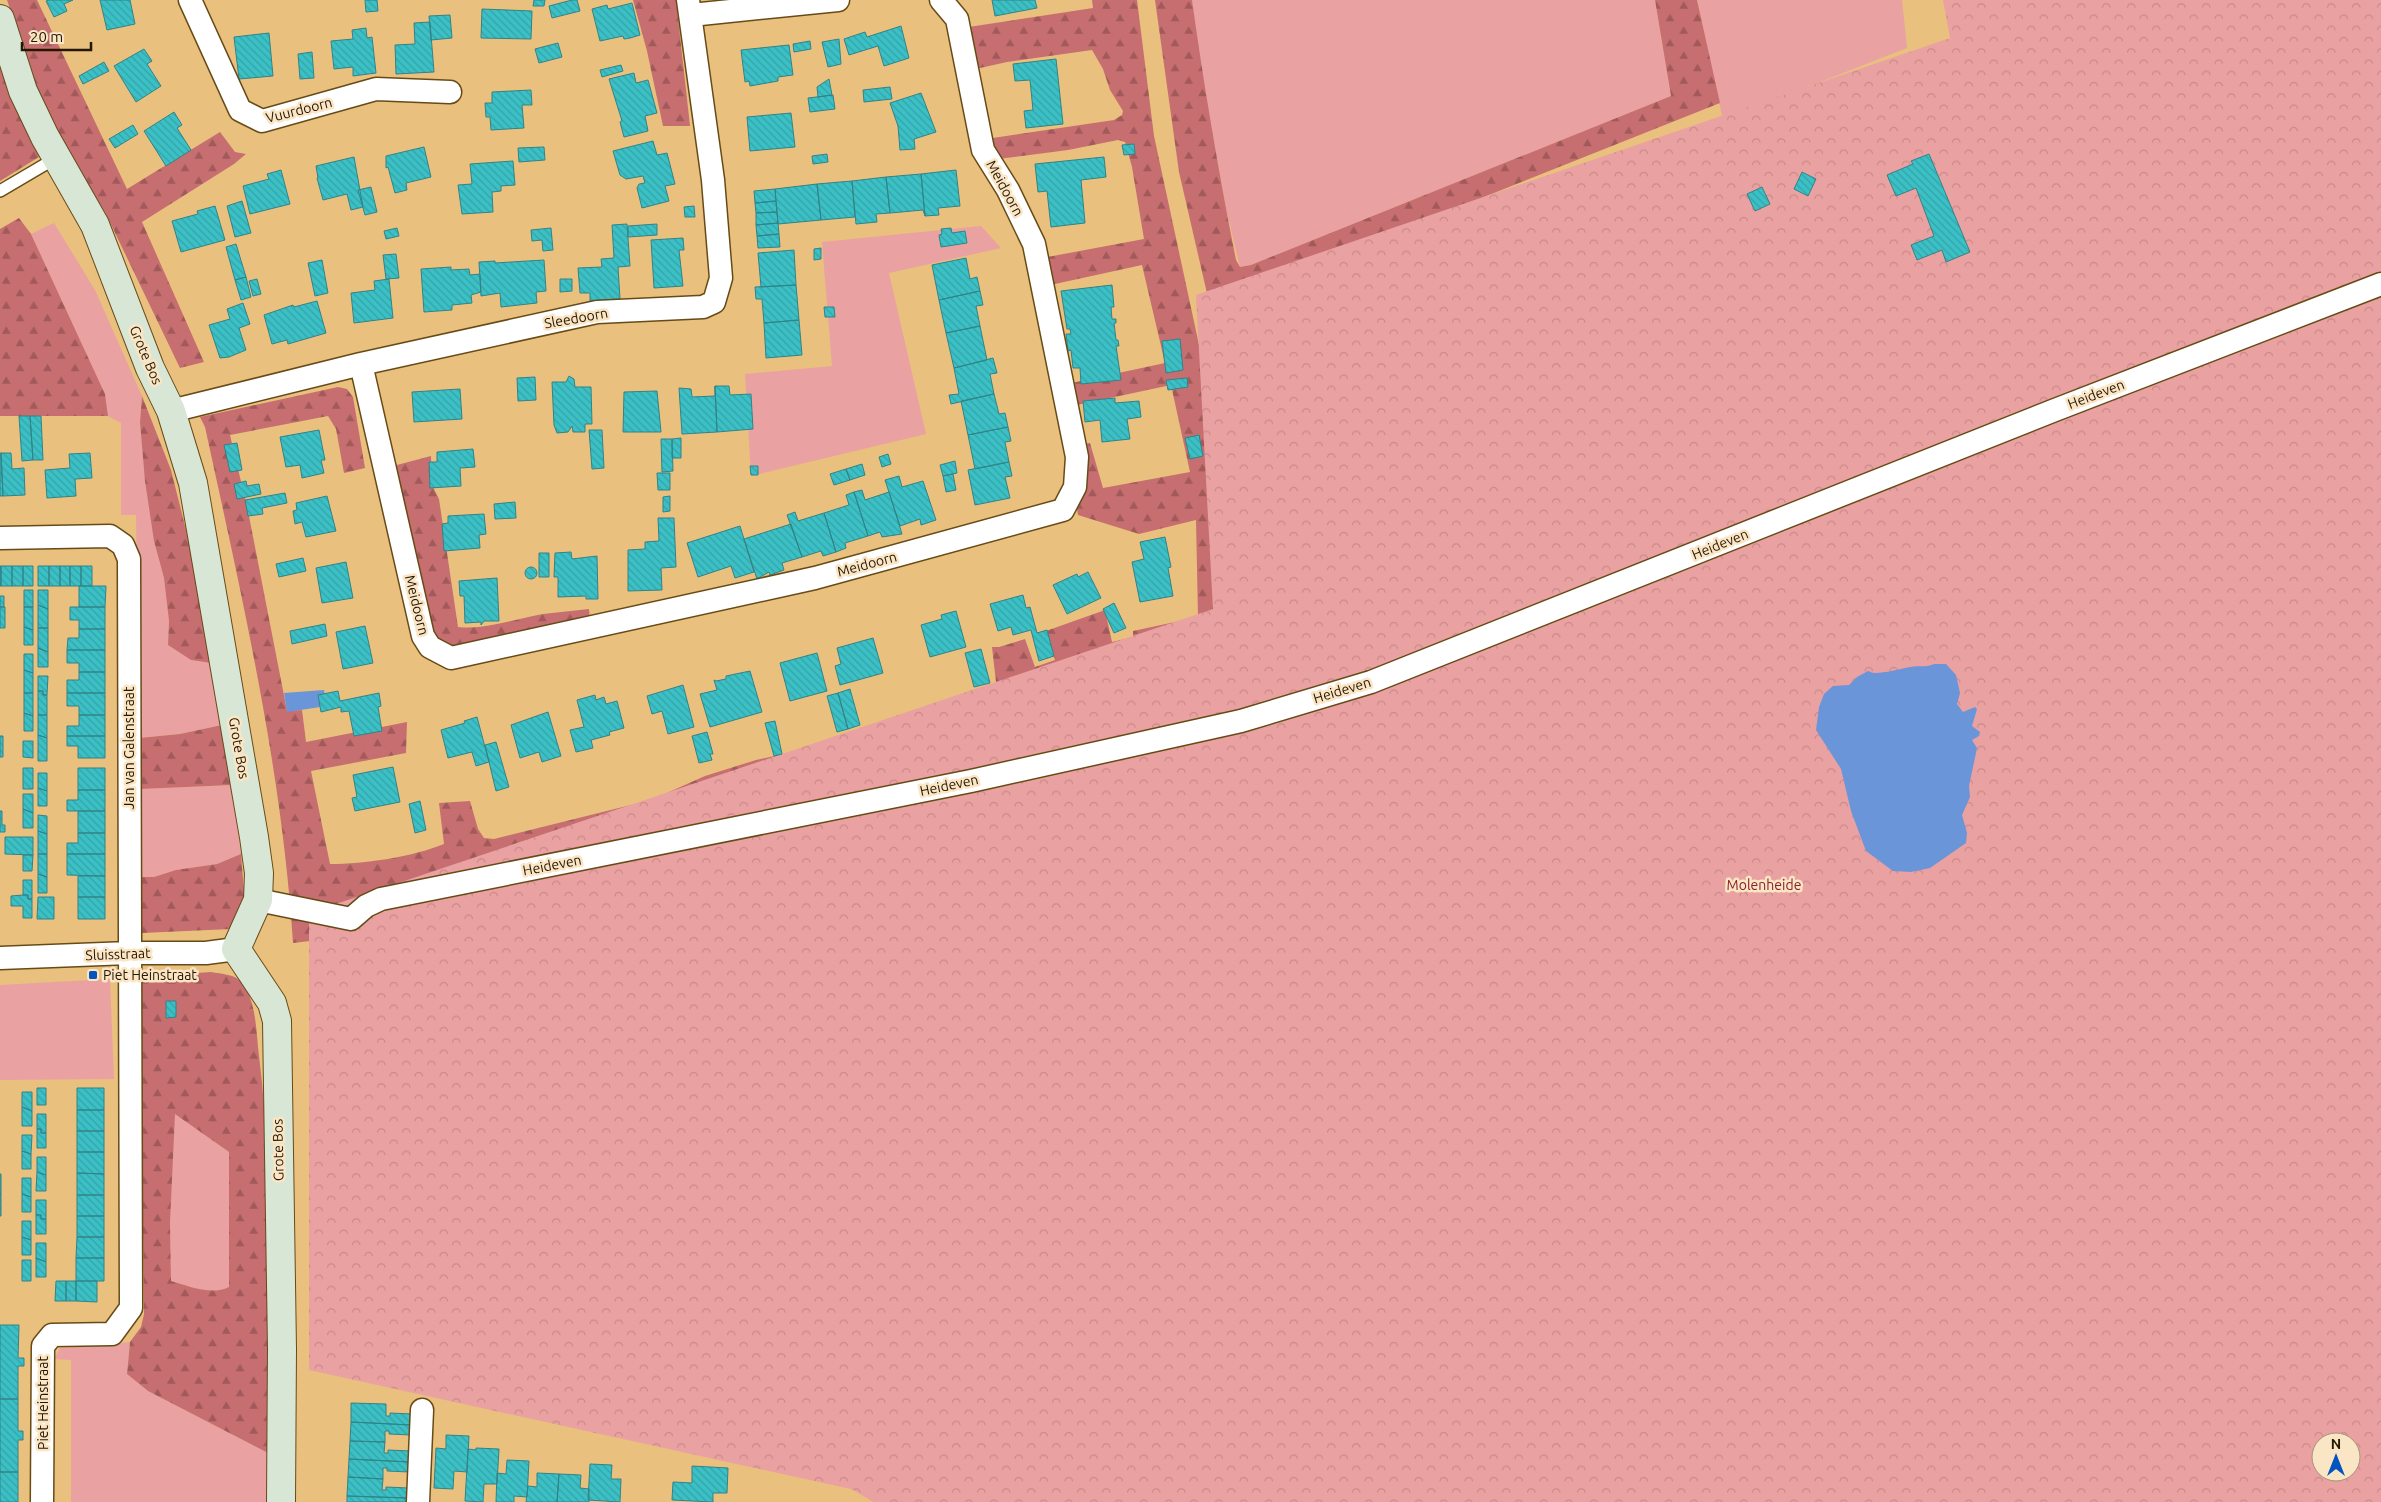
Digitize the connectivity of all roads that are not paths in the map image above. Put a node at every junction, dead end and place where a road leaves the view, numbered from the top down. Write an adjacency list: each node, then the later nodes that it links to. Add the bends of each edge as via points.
1 (190, 0): 6 (street, Vuurdoorn, via 240,110 262,121 376,89)
2 (838, 0): 4 (street)
3 (941, 0): 10 (street, Meidoorn, via 957,19 983,150 1008,190 1034,244 1077,457 1075,487 1063,510 816,578 451,658 430,647 423,636)
4 (689, 8): 10 (street, Sleedoorn, via 716,209 721,278 714,302 703,307 597,312)
5 (0, 19): 7 (street, Grote Bos, via 23,91)
6 (450, 92)
7 (56, 158): 8 (lane); 11 (street, Grote Bos, via 95,225 150,368)
8 (0, 191)
9 (2381, 284): 13 (street, Heideven, via 1371,682 1241,721 971,781 380,899 352,919)
10 (362, 364): 11 (street, Sleedoorn)
11 (171, 411): 13 (street, Grote Bos, via 194,492 254,836 259,873)
12 (0, 538): 15 (street, Jan van Galenstraat, via 110,536 123,545 130,560)
13 (258, 900): 14 (street, Grote Bos)
14 (236, 949): 15 (street, Sluisstraat, via 206,953); 19 (street, Grote Bos, via 272,1003 277,1022 282,1349)
15 (129, 953): 16 (street, Sluisstraat); 18 (street, Piet Heinstraat, via 131,1308 112,1334 52,1335 43,1346)
16 (0, 958)
17 (422, 1410): 20 (street)
18 (42, 1502)
19 (280, 1502)
20 (418, 1502)

